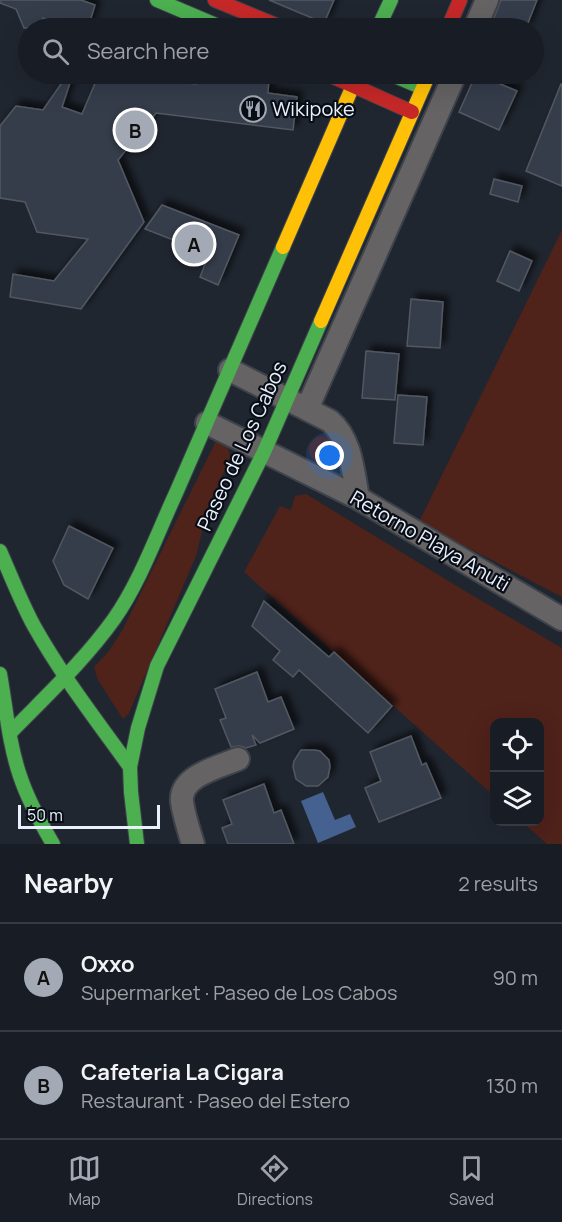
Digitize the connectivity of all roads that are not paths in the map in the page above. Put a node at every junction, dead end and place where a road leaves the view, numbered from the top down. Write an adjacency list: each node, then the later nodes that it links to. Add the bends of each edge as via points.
1 (158, 0): 6 (main road)
2 (215, 0): 7 (main road)
3 (391, 0): 8 (main road)
4 (460, 0): 9 (main road)
5 (487, 0): 10 (street)
6 (200, 18)
7 (259, 18)
8 (383, 18)
9 (452, 18)
10 (479, 18)
11 (354, 84): 18 (main road, Paseo de Los Cabos)
12 (364, 84): 17 (main road)
13 (414, 84): 16 (main road)
14 (425, 84): 16 (main road, Paseo de Los Cabos)
15 (450, 84): 19 (street)
16 (423, 88): 17 (main road, Paseo de Los Cabos)
17 (412, 112): 19 (main road, Paseo de Los Cabos)
18 (230, 370): 19 (street); 20 (main road, Paseo de Los Cabos)
19 (297, 404): 21 (main road, Paseo de Los Cabos); 22 (street, via 339,429 349,453)
20 (207, 423): 21 (street, Retorno Playa Anuti); 26 (main road, Paseo de Los Cabos, via 134,585 115,617)
21 (264, 452): 22 (street, Retorno Playa Anuti); 29 (main road, Paseo de Los Cabos, via 157,666)
22 (358, 498): 24 (street, Retorno Playa Anuti)
23 (0, 551): 26 (main road, via 34,626)
24 (562, 619)
25 (0, 674): 27 (main road)
26 (66, 676): 27 (main road, Paseo de Los Cabos); 29 (main road)
27 (10, 733): 30 (main road, via 20,777)
28 (238, 759): 32 (street, via 191,780 185,788 182,802)
29 (130, 767): 31 (main road, Paseo de Los Cabos)
30 (53, 844)
31 (137, 844)
32 (193, 844)

